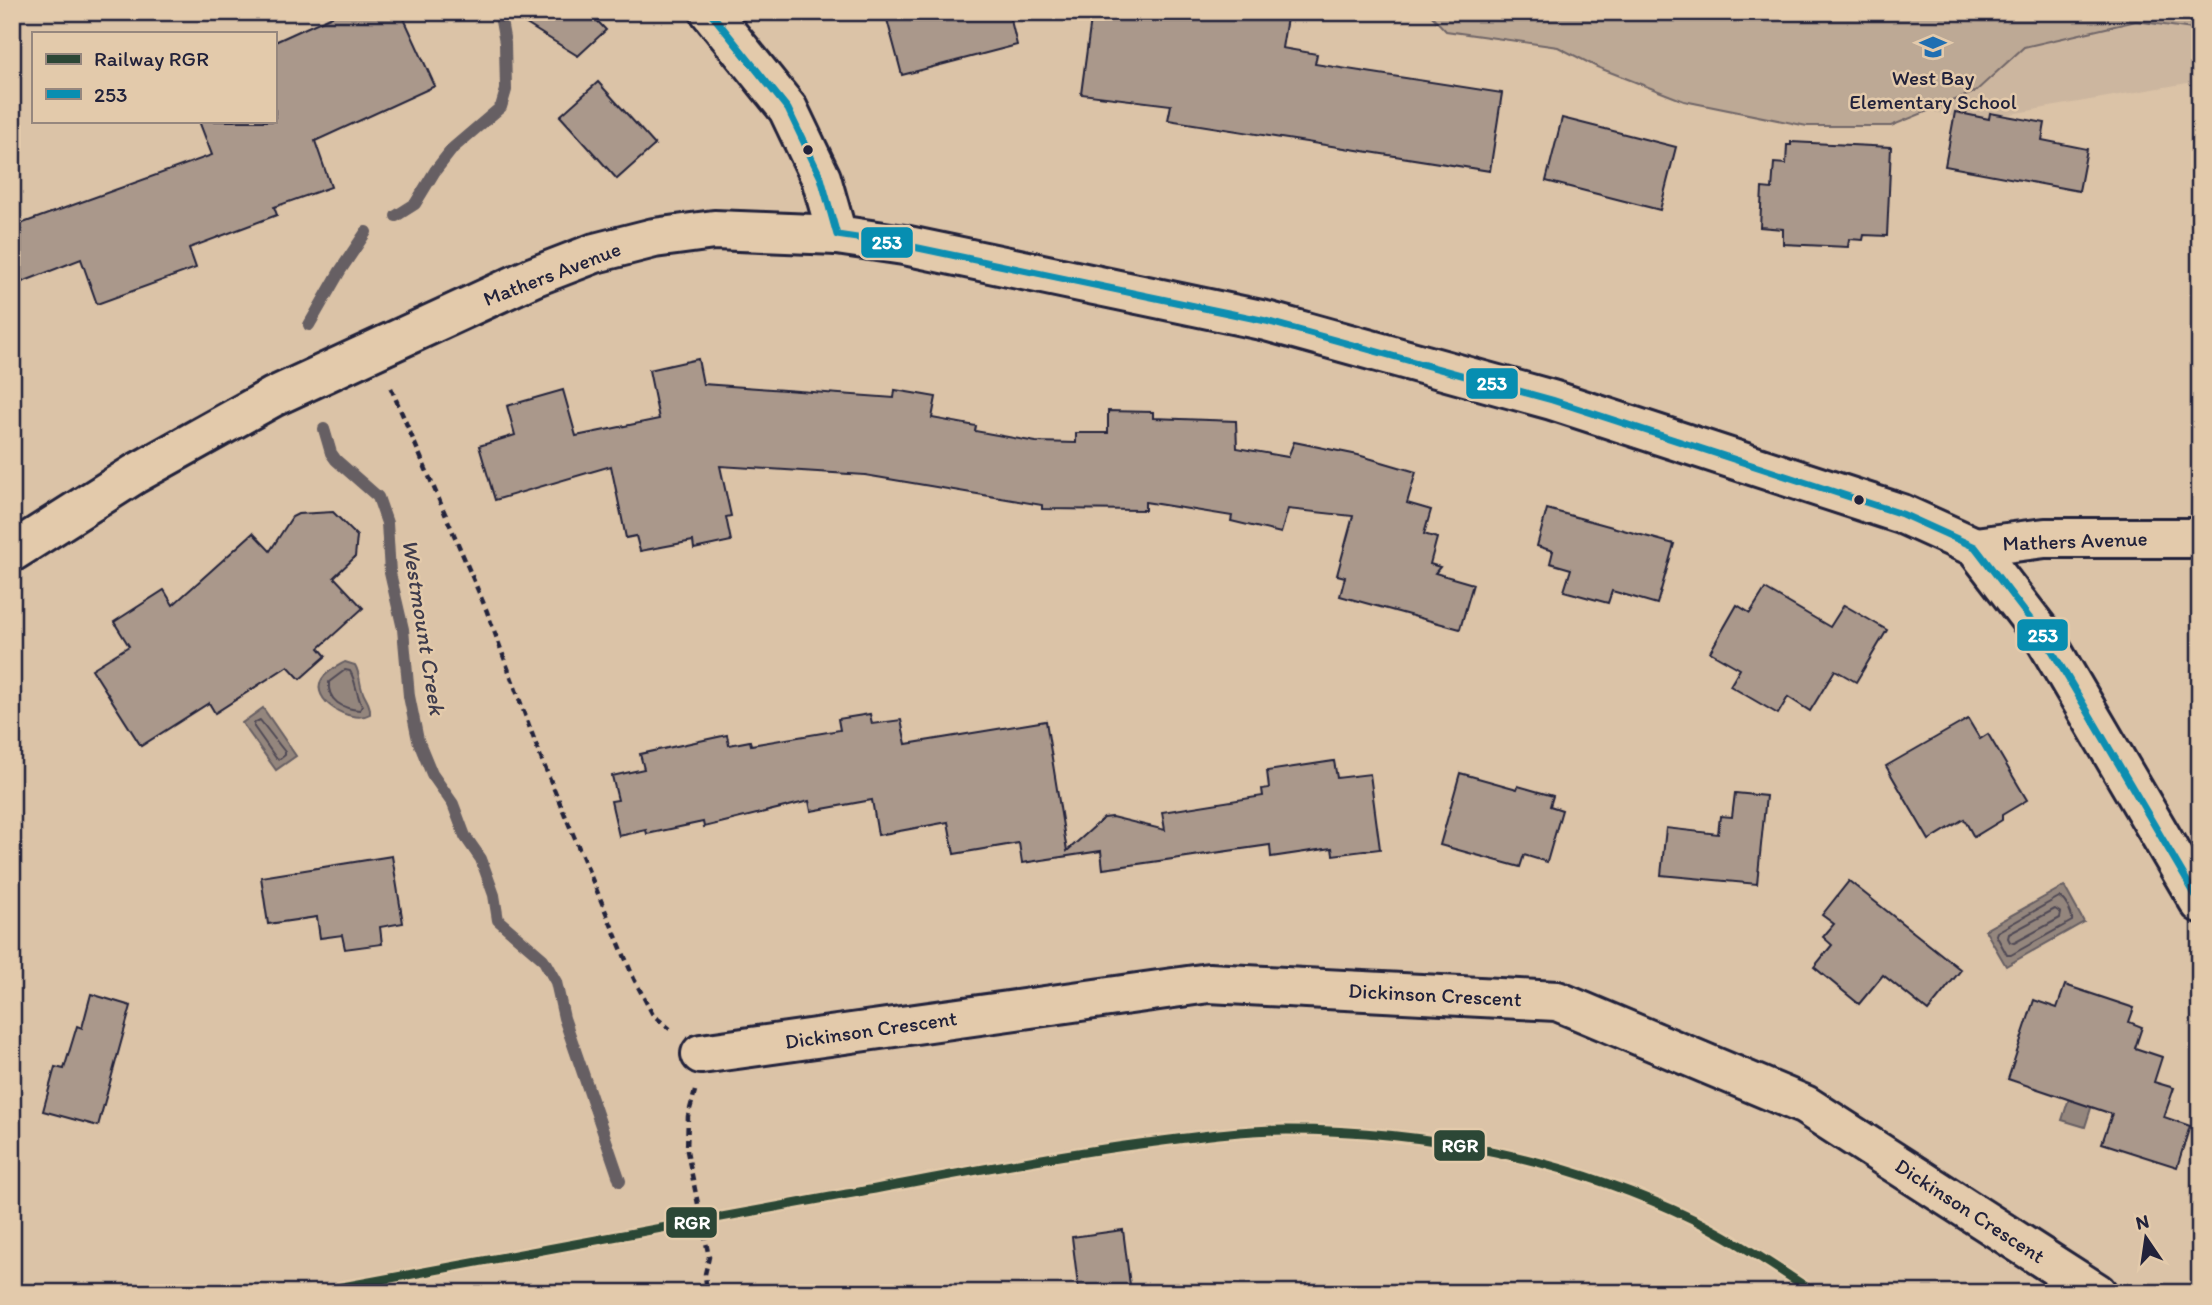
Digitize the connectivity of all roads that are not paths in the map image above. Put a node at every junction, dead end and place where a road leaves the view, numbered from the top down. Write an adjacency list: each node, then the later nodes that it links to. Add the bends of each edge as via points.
1 (710, 12): 2 (street, via 788,109 821,178)
2 (837, 235): 4 (street, Mathers Avenue, via 904,244 1279,324 1552,400 1902,514); 5 (street, Mathers Avenue, via 714,230 654,238 595,253 273,397 135,474)
3 (2200, 538): 4 (street, Mathers Avenue, via 2045,538)
4 (1975, 547): 6 (street, via 2044,637)
5 (12, 552)
6 (2200, 903)
7 (701, 1054): 8 (street, Dickinson Crescent, via 1209,983 1557,1001 1805,1105)
8 (2097, 1293)

